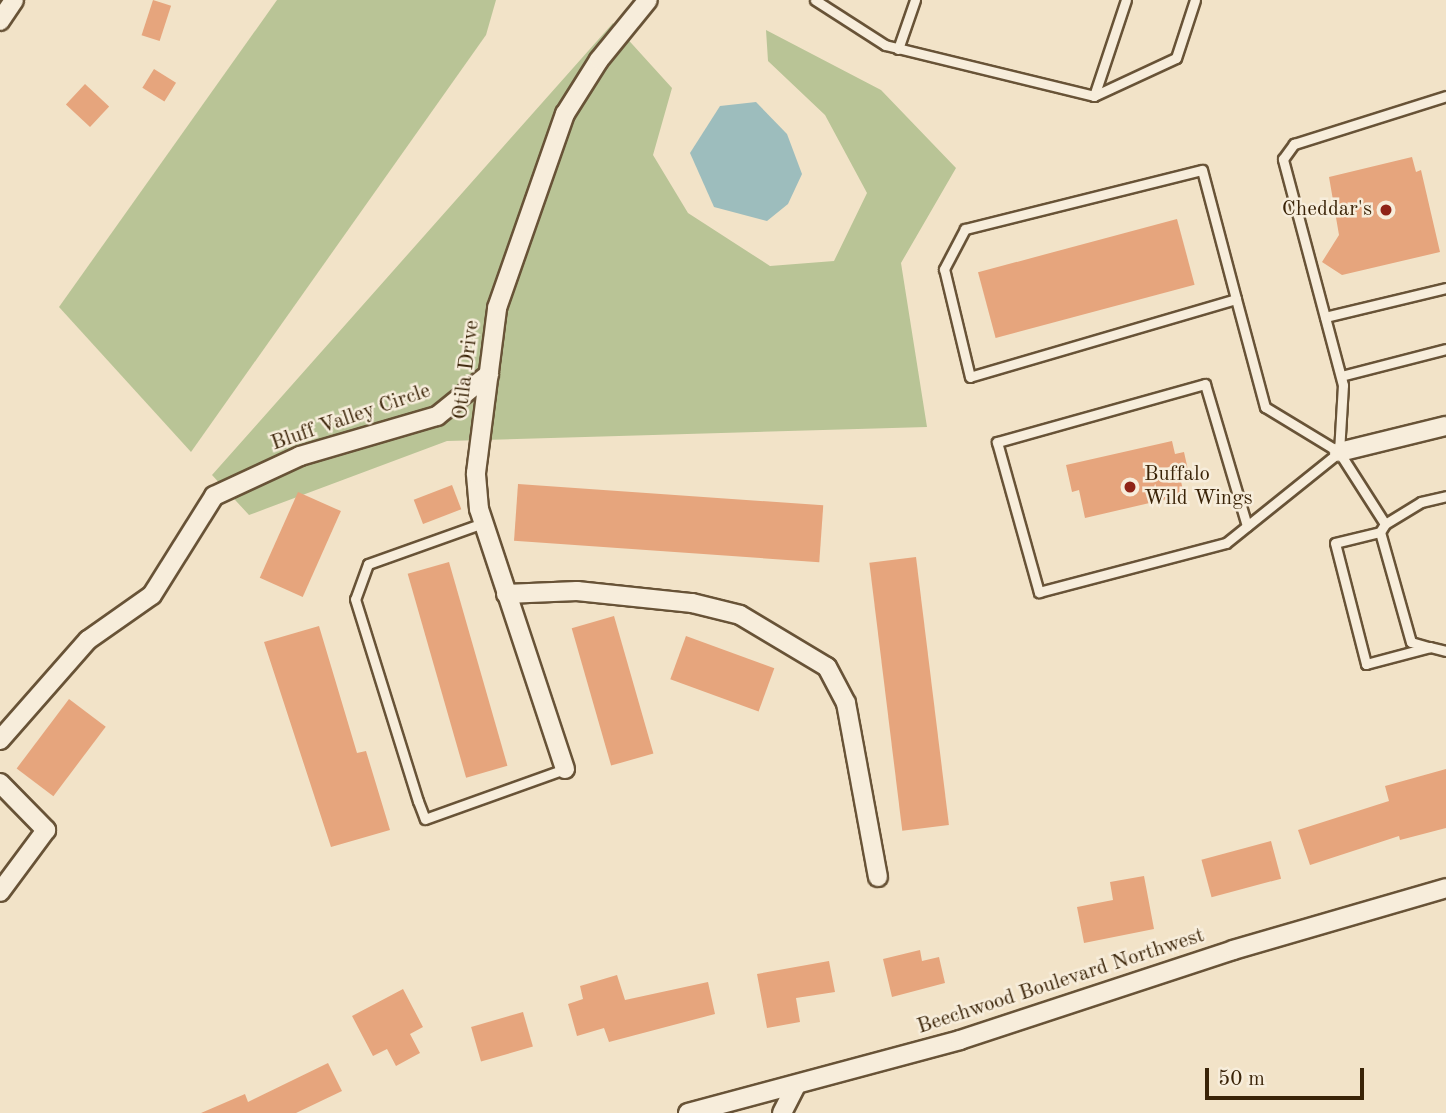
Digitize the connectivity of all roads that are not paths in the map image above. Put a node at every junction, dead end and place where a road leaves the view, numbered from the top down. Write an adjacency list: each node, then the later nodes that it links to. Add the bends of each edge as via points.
1 (15, 0): 7 (street)
2 (648, 0): 15 (street, Otila Drive, via 599,60 565,114 497,308)
3 (815, 0): 8 (lane, via 886,46)
4 (915, 0): 8 (lane)
5 (1126, 0): 9 (lane)
6 (1195, 0): 9 (lane, via 1175,58)
7 (0, 21)
8 (898, 48): 9 (lane)
9 (1094, 96)
10 (1446, 96): 13 (lane, via 1294,144 1283,159)
11 (1446, 288): 13 (lane)
12 (1236, 299): 12 (lane, via 1202,170 965,229 944,269 970,377); 18 (lane, via 1265,407)
13 (1325, 317): 16 (lane)
14 (1446, 349): 16 (lane)
15 (489, 374): 20 (street, Otila Drive, via 476,473); 26 (street, Bluff Valley Circle, via 437,416 300,456 214,496 152,595 88,640)
16 (1341, 376): 18 (lane)
17 (1446, 426): 18 (street)
18 (1339, 452): 21 (lane); 22 (lane)
19 (1446, 496): 22 (lane, via 1421,502)
20 (483, 523): 23 (street, Otila Drive); 27 (lane, via 369,564 355,599 418,801 425,819)
21 (1247, 526): 21 (lane, via 1226,543 1039,592 997,442 1205,384)
22 (1383, 528): 24 (lane, via 1411,642); 24 (lane, via 1335,543 1366,664)
23 (506, 594): 27 (street, Otila Drive); 29 (street, via 577,591 692,603 740,615 827,667 849,714)
24 (1430, 647): 25 (lane)
25 (1446, 651)
26 (0, 740)
27 (565, 769)
28 (0, 783): 31 (street, via 46,830)
29 (878, 877)
30 (1446, 888): 32 (street, Beechwood Boulevard Northwest)
31 (0, 892)
32 (795, 1087): 33 (street, Beechwood Boulevard Northwest); 34 (street)
33 (688, 1113)
34 (782, 1113)

